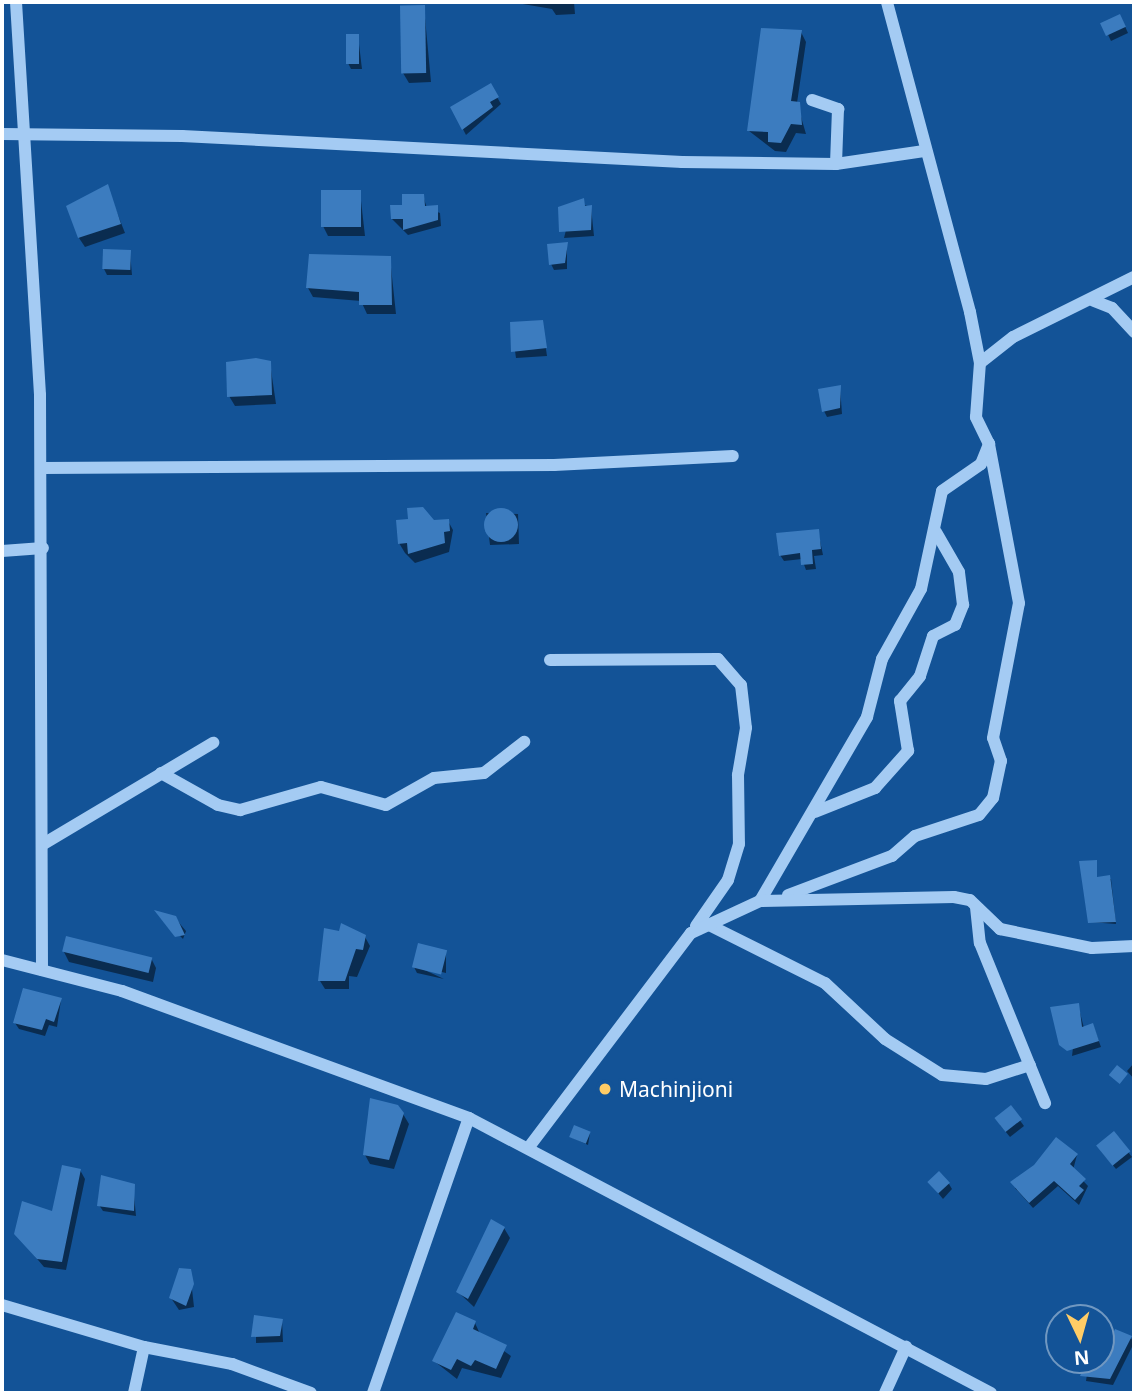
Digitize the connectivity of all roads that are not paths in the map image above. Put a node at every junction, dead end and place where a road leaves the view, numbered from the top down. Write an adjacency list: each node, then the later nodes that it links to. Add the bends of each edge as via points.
1 (16, 2): 5 (street)
2 (887, 2): 6 (street)
3 (811, 100): 7 (street, via 838,109)
4 (2, 134): 5 (street)
5 (25, 134): 7 (street); 14 (street)
6 (924, 151): 7 (street); 11 (street, via 957,260)
7 (836, 164)
8 (1134, 276): 9 (street)
9 (1094, 301): 10 (street, via 1112,308); 11 (street, via 1013,337)
10 (1134, 332)
11 (980, 363): 12 (street, via 976,417)
12 (989, 444): 15 (street, via 981,464 942,491); 24 (street, via 1019,603 993,738 1001,761 993,798 979,815 915,836 892,856)
13 (733, 456): 14 (street, via 554,465)
14 (42, 468): 16 (street)
15 (936, 532): 22 (street, via 921,589 882,659 874,701); 22 (street, via 959,572 963,605 955,625 933,636 920,676 901,701 908,751 875,788)
16 (43, 548): 17 (street); 23 (street)
17 (2, 551)
18 (550, 660): 28 (street, via 718,659 741,685 746,728 739,844 728,880)
19 (524, 742): 21 (street, via 484,773 434,778 386,805 321,787 240,810 219,806)
20 (213, 743): 21 (street)
21 (161, 773): 23 (street)
22 (814, 812): 25 (street)
23 (45, 844): 31 (street)
24 (779, 898): 25 (street); 26 (street, via 954,897)
25 (760, 901): 27 (street)
26 (976, 906): 29 (street, via 990,924 1010,931 1093,948); 32 (street, via 980,943)
27 (705, 923): 28 (street); 32 (street, via 825,983 885,1039 942,1075 986,1079)
28 (691, 933): 35 (street)
29 (1134, 946)
30 (2, 960): 31 (street)
31 (42, 970): 34 (street, via 274,1042)
32 (1030, 1065): 33 (street)
33 (1045, 1103)
34 (469, 1118): 35 (street); 41 (street)
35 (529, 1147): 38 (street)
36 (2, 1305): 37 (street)
37 (144, 1347): 39 (street); 40 (street, via 232,1364)
38 (906, 1347): 42 (street); 43 (street)
39 (134, 1393)
40 (311, 1393)
41 (373, 1393)
42 (885, 1393)
43 (991, 1393)

